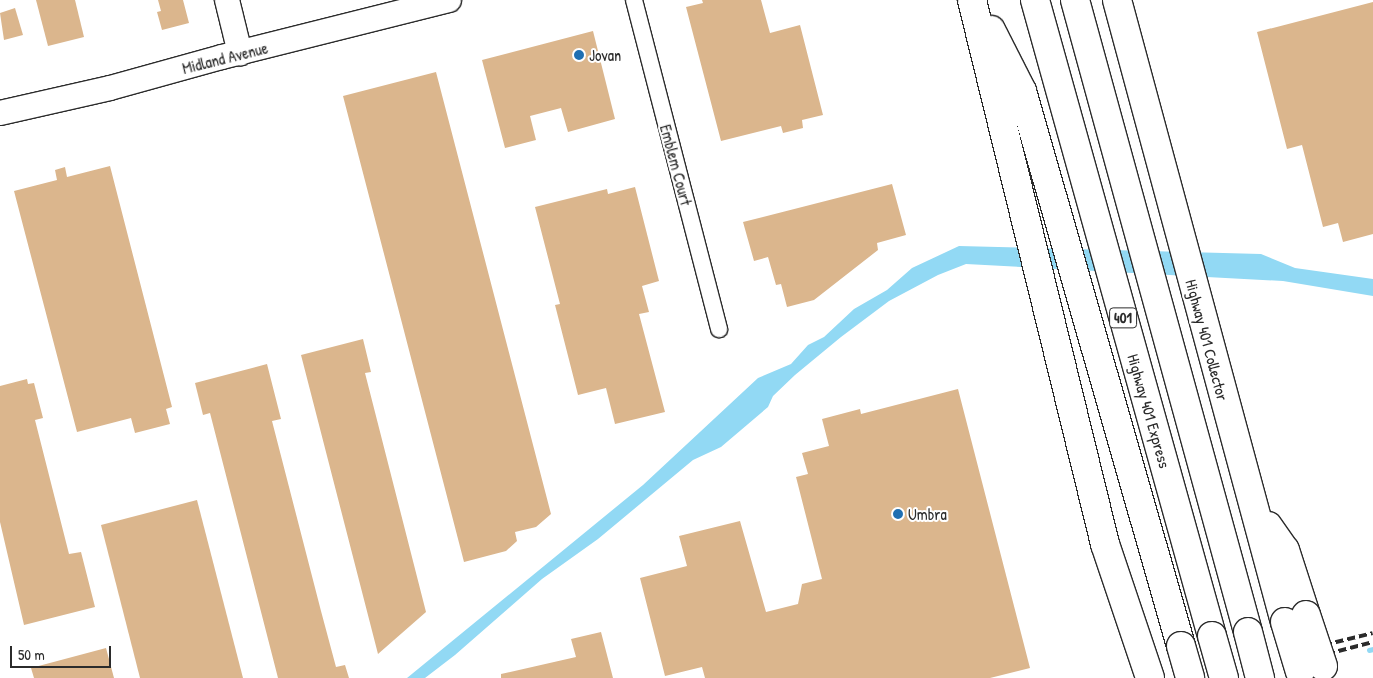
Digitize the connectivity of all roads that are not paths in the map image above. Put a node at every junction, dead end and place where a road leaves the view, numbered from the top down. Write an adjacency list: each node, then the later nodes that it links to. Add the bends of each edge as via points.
1 (227, 0): 8 (main road)
2 (449, 0): 8 (main road, Midland Avenue)
3 (634, 0): 10 (street, Emblem Court)
4 (974, 0): 11 (highway); 13 (highway, bridge, via 1022,91)
5 (1035, 0): 14 (highway, Highway 401 Express / 401, bridge)
6 (1075, 0): 15 (highway, 401, bridge)
7 (1117, 0): 12 (highway, Highway 401 Collector, bridge, via 1254,506)
8 (240, 53): 9 (main road, Midland Avenue)
9 (0, 114)
10 (720, 329)
11 (1138, 669)
12 (1313, 673)
13 (1190, 678)
14 (1224, 678)
15 (1260, 678)

